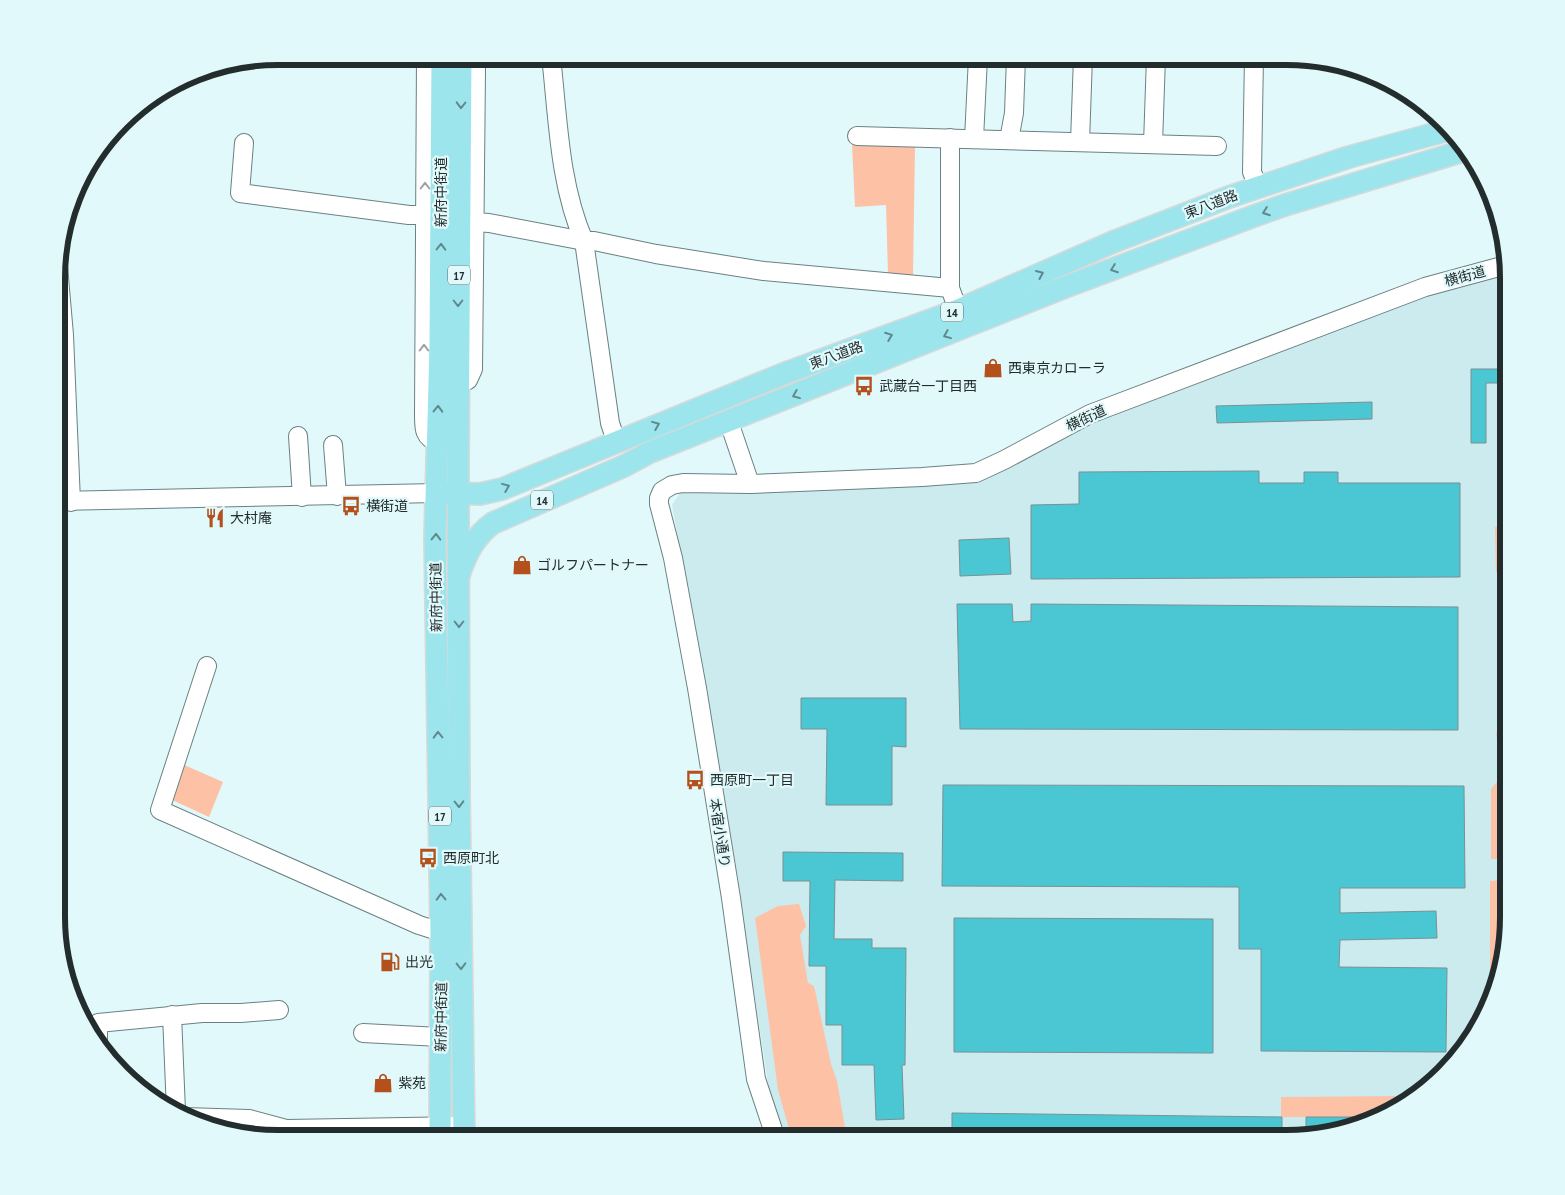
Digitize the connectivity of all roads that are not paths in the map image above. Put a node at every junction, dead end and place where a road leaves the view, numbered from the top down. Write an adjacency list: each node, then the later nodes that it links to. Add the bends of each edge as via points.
1 (426, 65): 24 (street, one-way to 1)
2 (442, 65): 36 (main road, 新府中街道 / 17, one-way to 2)
3 (461, 65): 32 (main road, 新府中街道 / 17, one-way to 32)
4 (475, 65): 25 (street)
5 (553, 65): 27 (street, via 566,182)
6 (978, 65): 14 (street)
7 (1016, 65): 15 (street, via 1014,113)
8 (1083, 65): 16 (street)
9 (1156, 65): 18 (street)
10 (1254, 65): 23 (street, via 1252,172)
11 (1442, 132): 22 (main road, 東八道路 / 14)
12 (857, 136): 13 (street)
13 (950, 138): 14 (street); 30 (street)
14 (974, 139): 15 (street)
15 (1009, 140): 16 (street)
16 (1080, 142): 18 (street)
17 (244, 143): 24 (street, via 240,193)
18 (1154, 144): 19 (street)
19 (1217, 146)
20 (1459, 152): 21 (main road, 東八道路 / 14)
21 (1429, 161): 22 (main road, via 1356,173 1298,191 1289,190 1286,185); 26 (main road, 東八道路 / 14, one-way to 26, via 1285,205)
22 (1294, 175): 23 (main road, 東八道路 / 14)
23 (1258, 187): 28 (main road, 東八道路 / 14)
24 (425, 215): 36 (street, one-way to 24, via 430,440 424,432)
25 (474, 222): 27 (street); 32 (street, via 474,369 468,380)
26 (1219, 230): 28 (main road, via 1226,220 1223,214 1216,212 1157,235); 33 (main road, 東八道路 / 14, one-way to 33, via 1065,287)
27 (584, 242): 30 (street, via 764,271); 35 (street, via 610,423)
28 (1091, 252): 31 (main road, 東八道路 / 14, one-way to 28)
29 (1500, 267): 39 (street, 横街道, via 1425,287 1090,414 976,472)
30 (950, 288): 31 (street)
31 (958, 310): 35 (main road, 東八道路 / 14, one-way to 31, via 783,374)
32 (459, 384): 44 (main road, 新府中街道 / 17)
33 (729, 422): 38 (main road, 東八道路 / 14); 39 (street)
34 (298, 436): 41 (street)
35 (616, 441): 44 (main road, 東八道路 / 14, one-way to 35, via 493,492)
36 (438, 442): 40 (main road, 新府中街道 / 17)
37 (333, 445): 42 (street)
38 (650, 452): 44 (main road, 東八道路 / 14, via 621,457 508,504 472,507); 46 (main road, 東八道路 / 14, via 493,523 470,548)
39 (750, 484): 43 (street, 横街道, via 683,483 662,491)
40 (437, 493): 42 (street); 44 (main road, 東八道路 / 14); 48 (main road, 新府中街道 / 17, one-way to 40)
41 (302, 496): 42 (street); 45 (street)
42 (337, 496)
43 (659, 498): 61 (street, 本宿小通り, via 699,697 756,1079)
44 (458, 499): 46 (main road, 新府中街道 / 17)
45 (65, 502)
46 (459, 575): 49 (main road, 新府中街道 / 17, one-way to 49)
47 (207, 666): 48 (street, via 160,810)
48 (441, 932): 54 (main road, 新府中街道 / 17)
49 (461, 990): 55 (main road, via 453,1044 452,1083 445,1081); 60 (main road, 新府中街道 / 17)
50 (279, 1010): 51 (street)
51 (172, 1015): 52 (street, via 98,1023); 56 (street)
52 (98, 1030)
53 (363, 1034): 54 (street)
54 (440, 1037): 55 (main road, 新府中街道 / 17)
55 (440, 1067): 59 (main road, 新府中街道 / 17)
56 (176, 1104)
57 (206, 1118): 58 (street, via 249,1119 286,1129)
58 (337, 1130)
59 (440, 1130)
60 (464, 1130)
61 (773, 1130)

